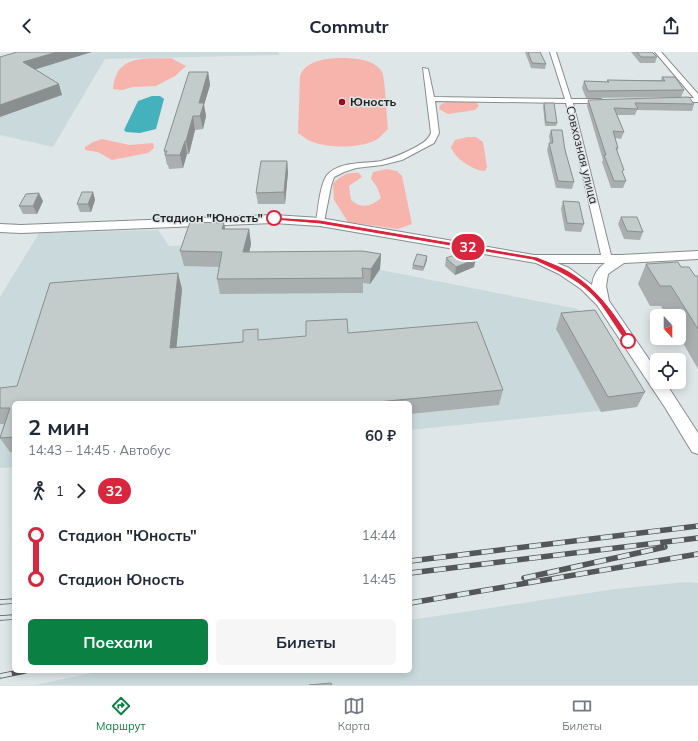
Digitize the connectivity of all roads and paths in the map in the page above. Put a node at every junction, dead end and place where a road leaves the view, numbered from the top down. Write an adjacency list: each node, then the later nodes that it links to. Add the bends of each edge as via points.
1 (553, 52): 8 (street, Совхозная улица)
2 (658, 52): 5 (street)
3 (425, 69): 4 (street)
4 (431, 99): 8 (street); 9 (street, via 435,133 431,141 399,158 349,168 331,176)
5 (698, 99): 6 (street)
6 (668, 100)
7 (607, 101): 8 (street)
8 (569, 102): 13 (street, Совхозная улица)
9 (320, 222): 10 (main road, via 274,218); 12 (main road)
10 (0, 228)
11 (698, 255): 14 (main road)
12 (534, 259): 13 (main road); 15 (main road, via 564,271 586,286)
13 (607, 259): 14 (main road)
14 (621, 259): 15 (main road, via 600,274 598,287)
15 (602, 302): 16 (main road)
16 (698, 447)

